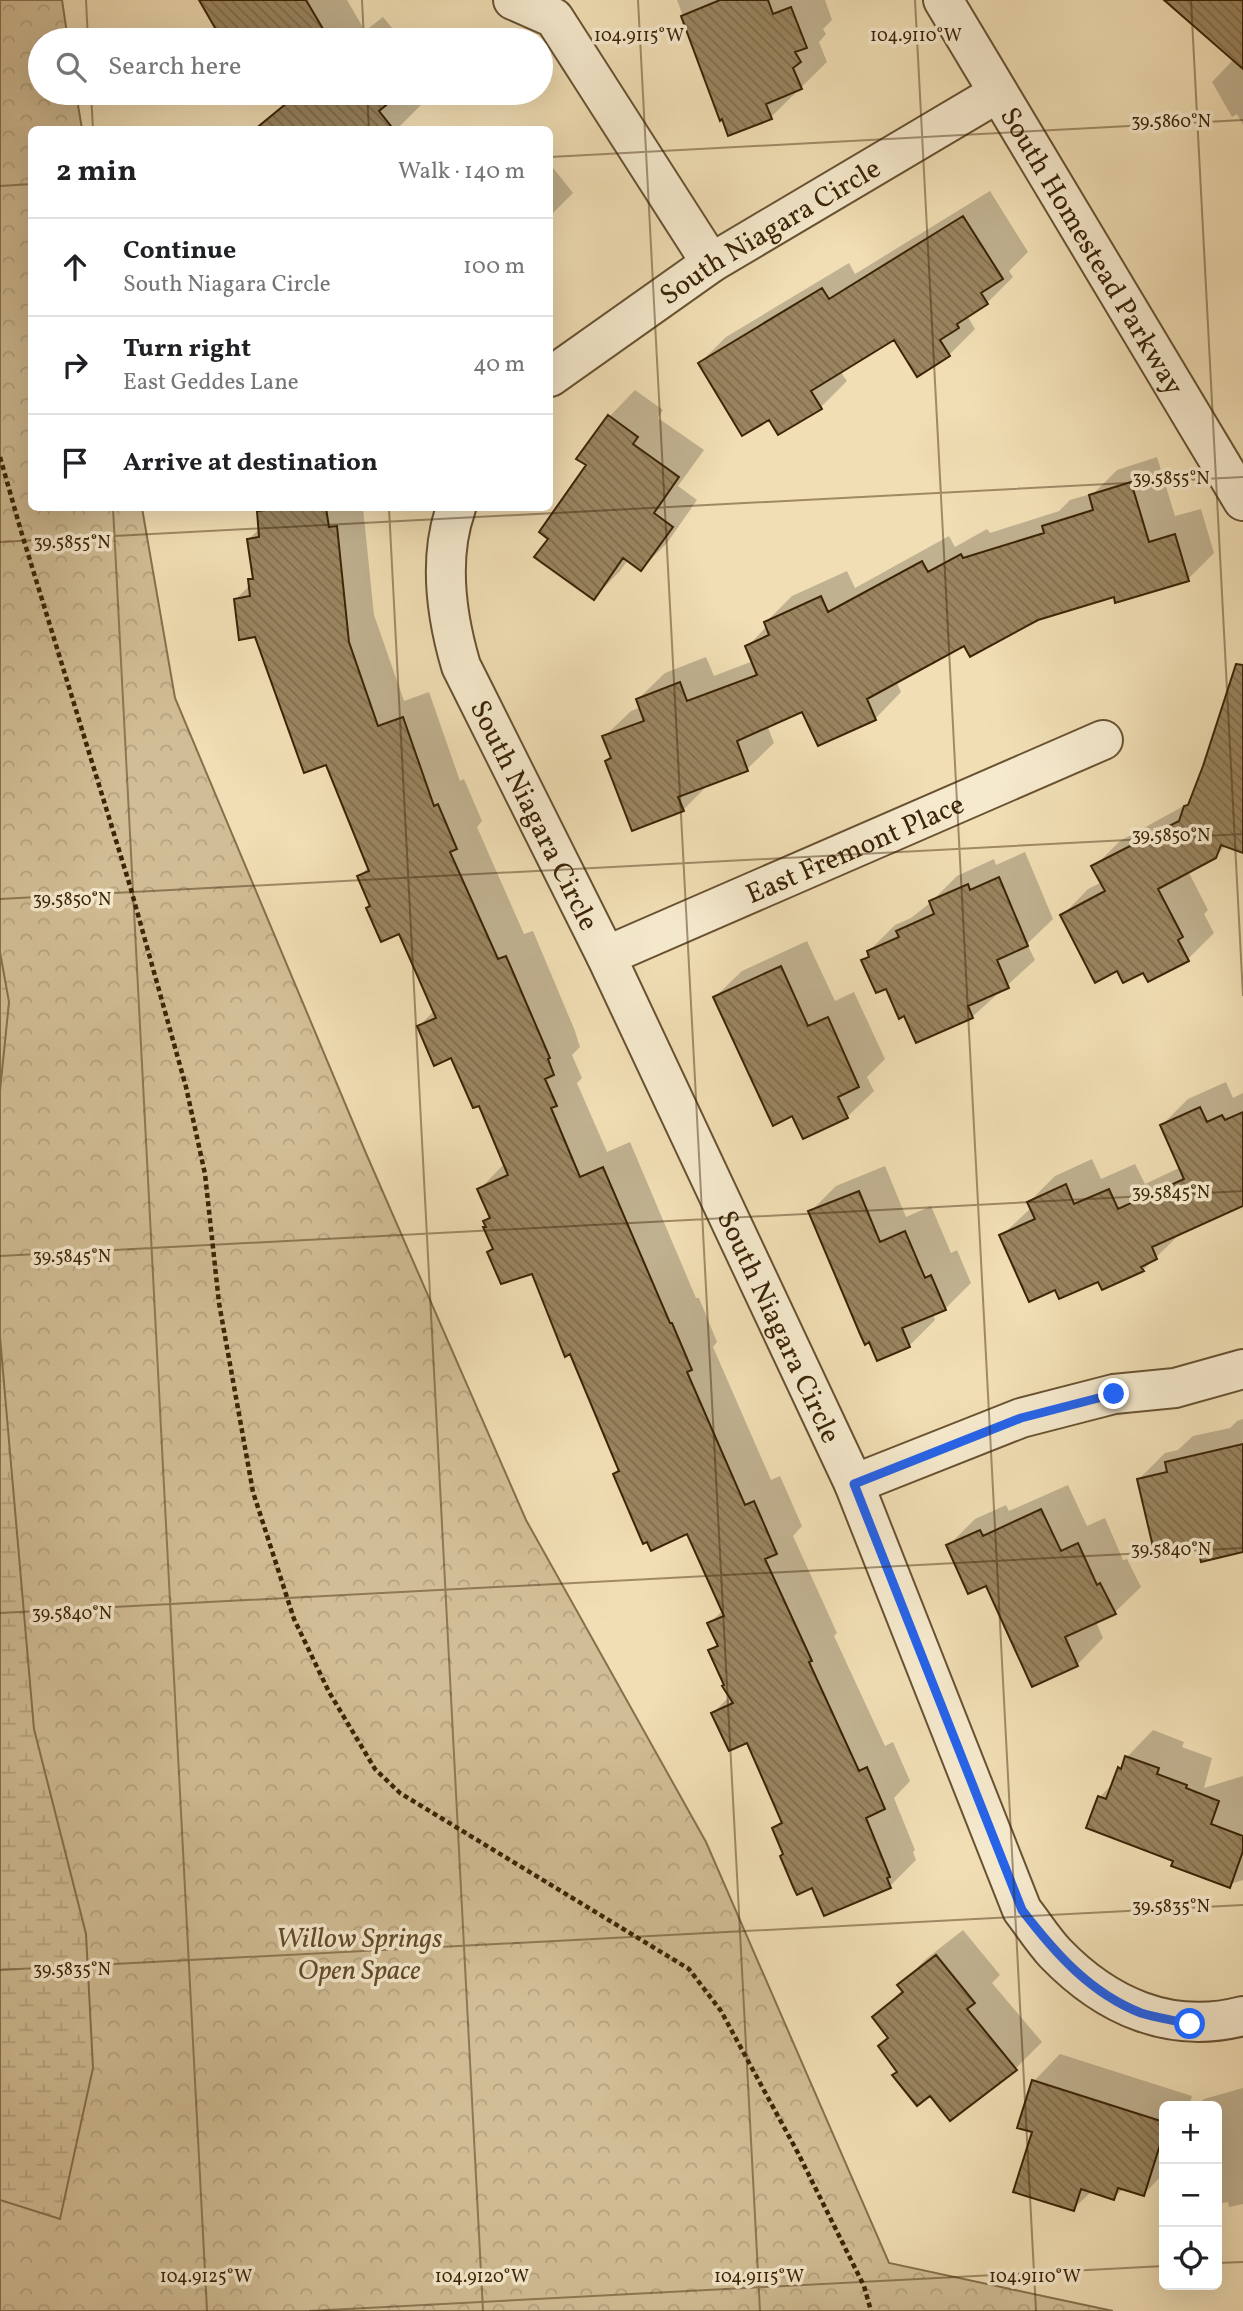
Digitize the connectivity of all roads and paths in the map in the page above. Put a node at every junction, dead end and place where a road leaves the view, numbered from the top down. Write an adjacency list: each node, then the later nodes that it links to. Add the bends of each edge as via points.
1 (513, 0): 4 (street, via 554,18)
2 (943, 0): 3 (street, South Homestead Parkway)
3 (998, 93): 4 (street, South Niagara Circle); 7 (street, South Homestead Parkway)
4 (711, 262): 5 (street, South Niagara Circle)
5 (553, 375)
6 (0, 457): 14 (path, via 186,1087 205,1174 219,1303 253,1492 294,1619 329,1692 375,1769 400,1793 689,1969 721,2011 798,2153 864,2286)
7 (1243, 501)
8 (455, 511): 10 (street, South Niagara Circle, via 445,568 450,627 461,666)
9 (1102, 740): 10 (street, East Fremont Place)
10 (606, 956): 12 (street, South Niagara Circle)
11 (1243, 1369): 12 (street, via 1175,1388 1114,1394 1021,1418)
12 (854, 1484): 13 (street, South Niagara Circle, via 1022,1910 1055,1953 1101,1993 1143,2013 1190,2024)
13 (1243, 2016)
14 (871, 2311)

